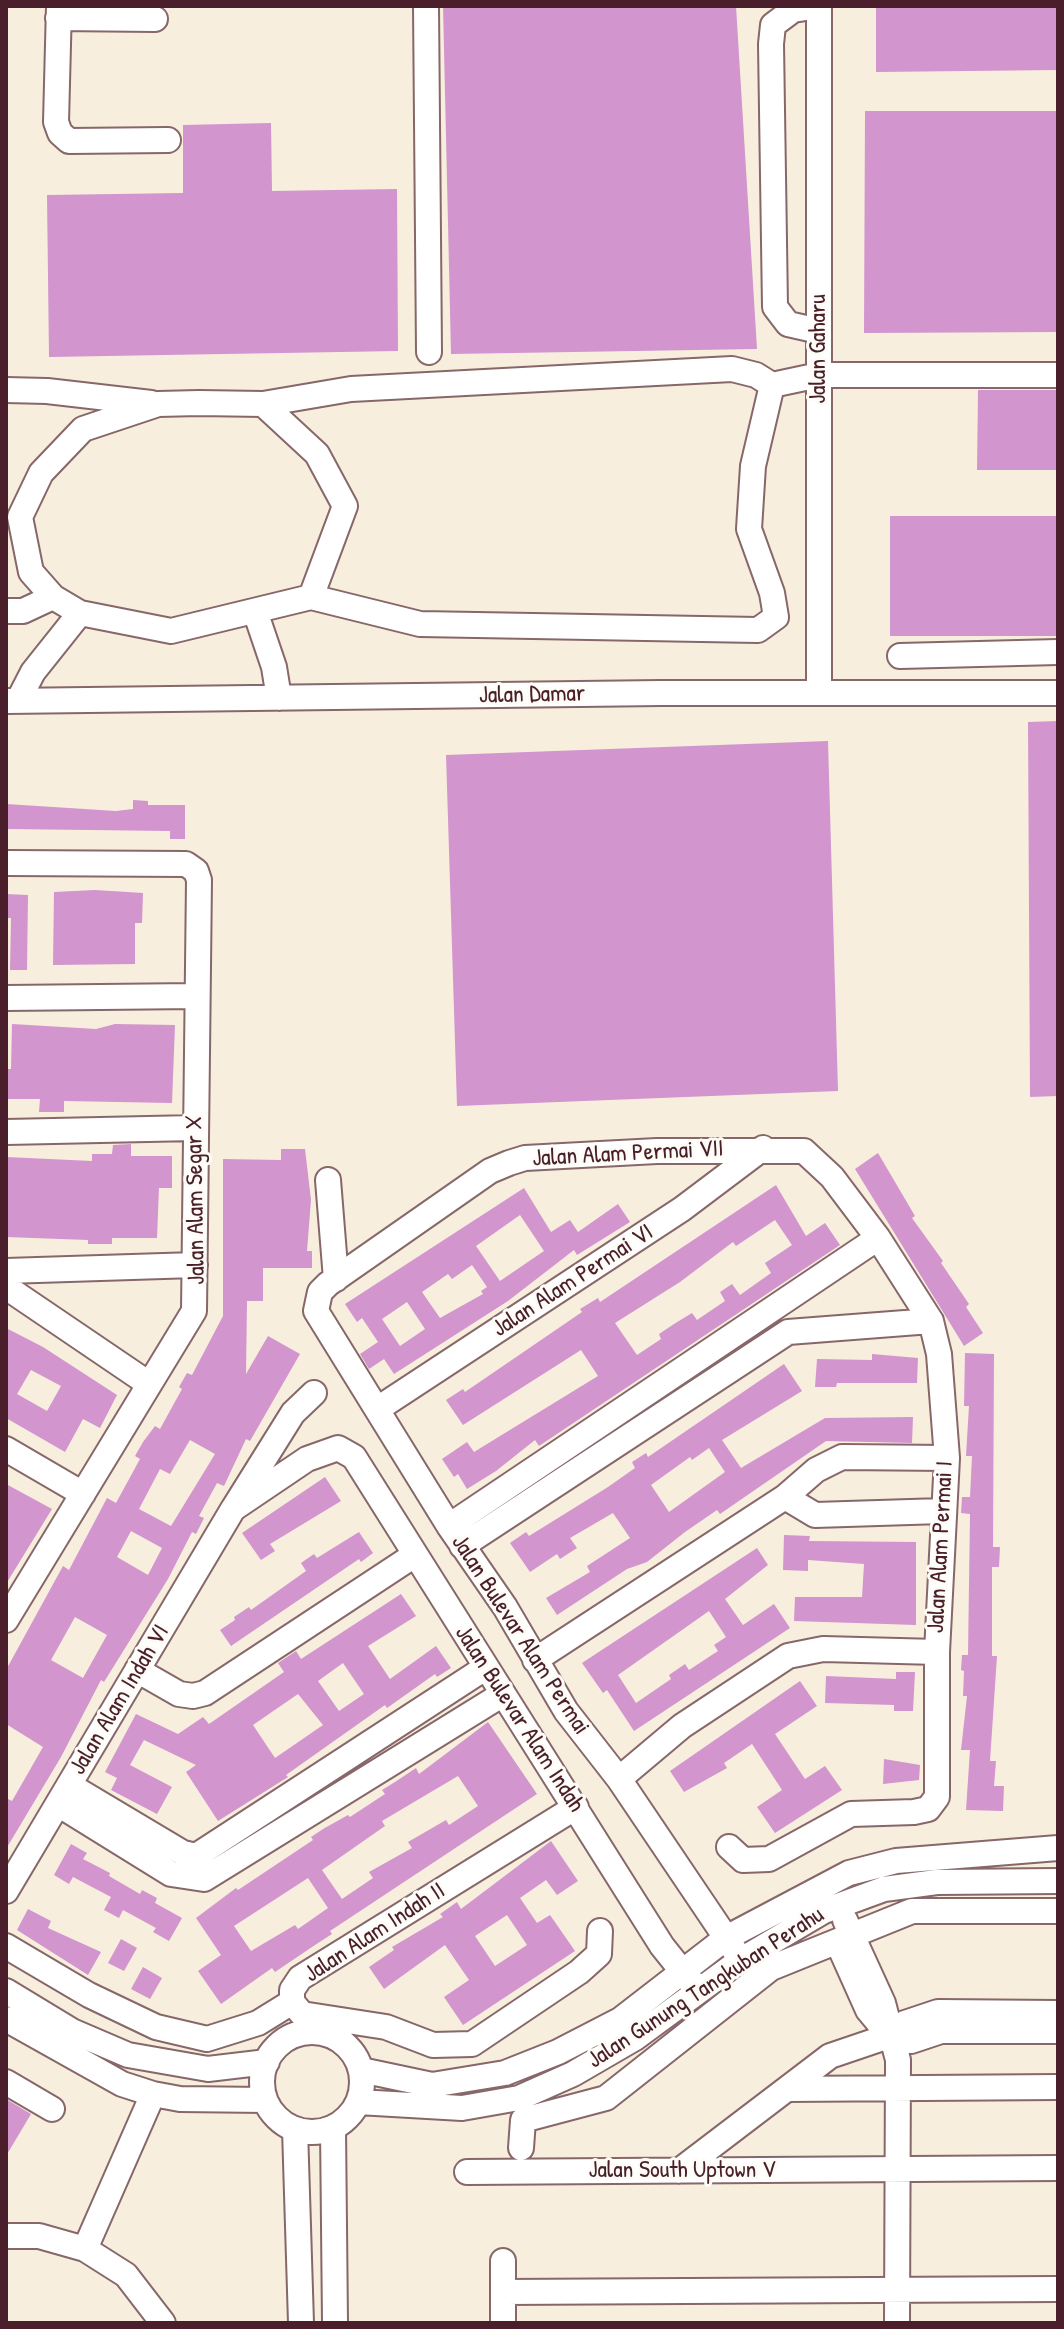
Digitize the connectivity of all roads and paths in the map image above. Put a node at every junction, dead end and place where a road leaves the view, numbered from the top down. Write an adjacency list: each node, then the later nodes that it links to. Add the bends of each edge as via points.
1 (426, 6): 7 (street)
2 (819, 6): 6 (street, Jalan Gaharu); 6 (street, via 793,10 773,25 771,44 775,307 788,324)
3 (58, 12): 4 (street); 5 (street, via 60,133 69,141)
4 (155, 19)
5 (168, 140)
6 (819, 331): 8 (street, Jalan Gaharu)
7 (429, 352)
8 (819, 375): 9 (street); 10 (street); 25 (street, Jalan Gaharu)
9 (1058, 375)
10 (772, 385): 14 (street, via 732,369 351,389); 17 (street, via 753,466 749,529 776,617 758,630 420,624)
11 (6, 390): 12 (street)
12 (82, 394): 13 (street); 15 (street)
13 (158, 404): 14 (street); 15 (street)
14 (263, 404): 17 (street, via 317,454 345,506)
15 (83, 429): 16 (street, via 41,473 20,517 31,572)
16 (53, 597): 18 (street, via 23,611); 20 (street)
17 (311, 597): 19 (street)
18 (6, 611)
19 (255, 611): 20 (street, via 171,631); 27 (street)
20 (80, 613): 28 (street)
21 (1058, 652): 22 (street)
22 (980, 653): 23 (street); 24 (street)
23 (900, 656)
24 (985, 692): 25 (street, Jalan Damar); 26 (street, Jalan Damar)
25 (819, 693): 27 (street, Jalan Damar)
26 (1058, 693)
27 (279, 698): 28 (street, Jalan Damar)
28 (12, 701)
29 (6, 863): 30 (street, Jalan Alam Segar X, via 186,864 196,871)
30 (195, 996): 31 (street); 32 (street, Jalan Alam Segar X)
31 (6, 998)
32 (195, 1128): 33 (street); 37 (street, Jalan Alam Segar X)
33 (6, 1132)
34 (763, 1148): 36 (street, Jalan Alam Permai I, via 804,1151 817,1161); 39 (street, Jalan Alam Permai VII, via 509,1163); 47 (street, Jalan Alam Permai VI, via 682,1209)
35 (328, 1180): 39 (street)
36 (878, 1238): 42 (street); 43 (street, Jalan Alam Permai I)
37 (195, 1265): 38 (street); 45 (street, Jalan Alam Segar X, via 197,1298 190,1323)
38 (6, 1271)
39 (336, 1279): 41 (street, Jalan Alam Permai VII)
40 (6, 1287): 45 (street)
41 (316, 1301): 47 (street, Jalan Bulevar Alam Permai, via 319,1320)
42 (780, 1302): 44 (street); 55 (street)
43 (931, 1321): 44 (street); 50 (street, Jalan Alam Permai I, via 939,1354)
44 (788, 1332): 55 (street)
45 (149, 1384): 51 (street, Jalan Alam Segar X)
46 (314, 1393): 53 (street, Jalan Alam Indah VI, via 293,1413)
47 (379, 1408): 55 (street, Jalan Bulevar Alam Permai)
48 (338, 1448): 53 (street, Jalan Alam Indah VI, via 307,1459); 56 (street, Jalan Bulevar Alam Indah, via 354,1457)
49 (6, 1449): 51 (street)
50 (947, 1458): 52 (street, via 842,1457 816,1470); 54 (street, Jalan Alam Permai I)
51 (83, 1494): 57 (street, Jalan Alam Segar X)
52 (785, 1497): 54 (street, via 815,1515); 59 (street)
53 (233, 1509): 61 (street, Jalan Alam Indah VI)
54 (942, 1511): 58 (street, Jalan Alam Permai I)
55 (456, 1536): 59 (street, Jalan Bulevar Alam Permai)
56 (413, 1556): 60 (street, Jalan Bulevar Alam Indah); 61 (street, via 205,1693 179,1694)
57 (8, 1614)
58 (937, 1652): 63 (street, via 823,1649 788,1656 682,1726); 66 (street, Jalan Alam Permai I, via 934,1805 914,1812 859,1812 769,1859 743,1860)
59 (535, 1660): 63 (street, Jalan Bulevar Alam Permai, via 566,1711)
60 (485, 1668): 62 (street, Jalan Bulevar Alam Indah); 68 (street)
61 (137, 1670): 64 (street, Jalan Alam Indah VI)
62 (503, 1694): 65 (street, Jalan Bulevar Alam Indah); 68 (street, via 213,1875)
63 (619, 1779): 74 (street, Jalan Bulevar Alam Permai)
64 (64, 1794): 68 (street, via 171,1874); 70 (street, Jalan Alam Indah VI)
65 (576, 1807): 78 (street, Jalan Bulevar Alam Indah); 81 (street, Jalan Alam Indah II, via 300,1978)
66 (729, 1847)
67 (1058, 1848): 74 (street, Jalan Gunung Tangkuban Perahu, via 896,1861 849,1873)
68 (195, 1868)
69 (1058, 1881): 71 (street, Jalan Gunung Tangkuban Perahu, via 937,1882 884,1889)
70 (6, 1891)
71 (830, 1908): 75 (street); 77 (street, Jalan Gunung Tangkuban Perahu)
72 (1058, 1911): 75 (street, via 912,1911)
73 (600, 1931): 81 (street, via 599,1954 579,1972 472,2044 433,2045 386,2027 302,2014)
74 (726, 1938): 77 (street, Jalan Bulevar Alam Permai); 78 (street, Jalan Gunung Tangkuban Perahu)
75 (844, 1938): 85 (street, via 868,2010); 98 (street, via 771,1968 606,2098 523,2120)
76 (6, 1946): 81 (street, Jalan Alam Indah II, via 156,2027 207,2039 258,2023)
77 (741, 1960): 79 (street, Jalan Gunung Tangkuban Perahu)
78 (681, 1971): 79 (street, Jalan Bulevar Alam Indah); 87 (street, Jalan Gunung Tangkuban Perahu, via 620,2020 505,2073 432,2085)
79 (701, 1988): 94 (street, Jalan Gunung Tangkuban Perahu, via 635,2038 519,2098 462,2108)
80 (6, 1991): 86 (street, via 72,2031 128,2055 208,2069)
81 (292, 2002)
82 (1058, 2013): 85 (street, via 938,2012 905,2023)
83 (6, 2019): 92 (street, via 122,2084)
84 (1058, 2031): 85 (street, via 941,2031 911,2041)
85 (889, 2036): 90 (street, via 898,2060); 91 (street, via 830,2056)
86 (267, 2062): 87 (street, via 287,2039 317,2032 345,2044); 93 (street)
87 (361, 2070): 94 (street)
88 (6, 2082): 95 (street)
89 (1058, 2087): 90 (street)
90 (898, 2088): 91 (street); 100 (street)
91 (787, 2089): 101 (street)
92 (153, 2094): 93 (street); 104 (street)
93 (265, 2100): 97 (street, via 272,2113)
94 (358, 2102): 96 (street)
95 (52, 2109)
96 (333, 2128): 97 (street); 111 (street)
97 (295, 2129): 110 (street)
98 (521, 2148)
99 (1058, 2168): 100 (street, Jalan South Uptown V)
100 (898, 2169): 101 (street, Jalan South Uptown V); 107 (street)
101 (679, 2171): 102 (street, Jalan South Uptown V)
102 (467, 2172)
103 (6, 2236): 104 (street, via 39,2236)
104 (85, 2249): 109 (street, via 126,2275)
105 (503, 2261): 108 (street)
106 (1058, 2289): 107 (street)
107 (897, 2290): 108 (street); 113 (street)
108 (503, 2292): 112 (street)
109 (163, 2323)
110 (301, 2323)
111 (335, 2323)
112 (503, 2323)
113 (897, 2323)

